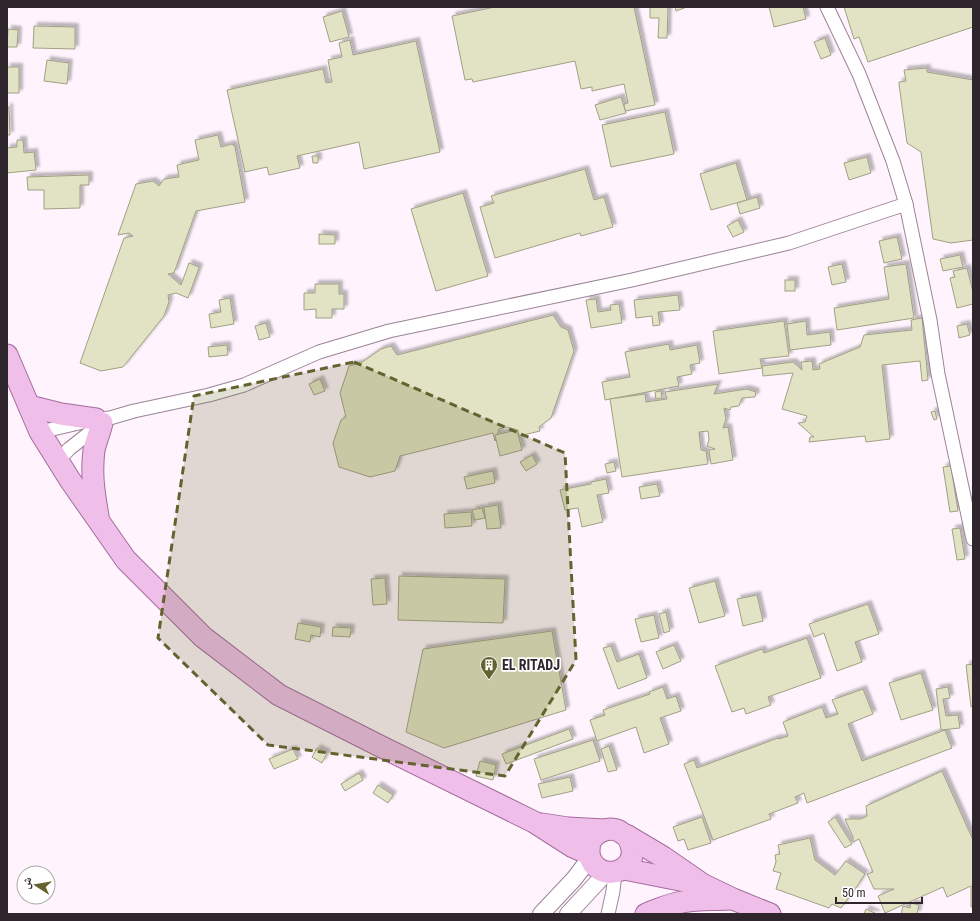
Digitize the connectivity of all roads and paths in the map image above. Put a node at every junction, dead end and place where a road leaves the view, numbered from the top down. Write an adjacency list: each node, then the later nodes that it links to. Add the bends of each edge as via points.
1 (828, 7): 2 (street, via 893,161)
2 (906, 204): 5 (street, via 789,243 632,280 389,331 319,352 244,385); 9 (street)
3 (7, 355): 4 (main road)
4 (29, 406): 5 (main road); 6 (main road)
5 (103, 420): 6 (street); 7 (street); 8 (main road, via 92,471)
6 (40, 432): 7 (main road)
7 (58, 461): 8 (main road)
8 (100, 523): 10 (main road, via 126,560 199,633 279,695)
9 (973, 539)
10 (534, 822): 11 (main road, via 568,828); 13 (main road)
11 (605, 830): 12 (main road, via 612,829); 13 (main road, via 592,839)
12 (626, 835): 14 (main road, via 632,856 629,863); 15 (main road)
13 (589, 856): 14 (main road, via 599,870); 17 (street, via 574,879)
14 (615, 871): 15 (main road); 18 (street); 19 (street)
15 (702, 884): 16 (main road)
16 (733, 899): 20 (main road, via 681,902); 21 (main road)
17 (540, 914)
18 (568, 914)
19 (608, 914)
20 (646, 914)
21 (770, 914)

